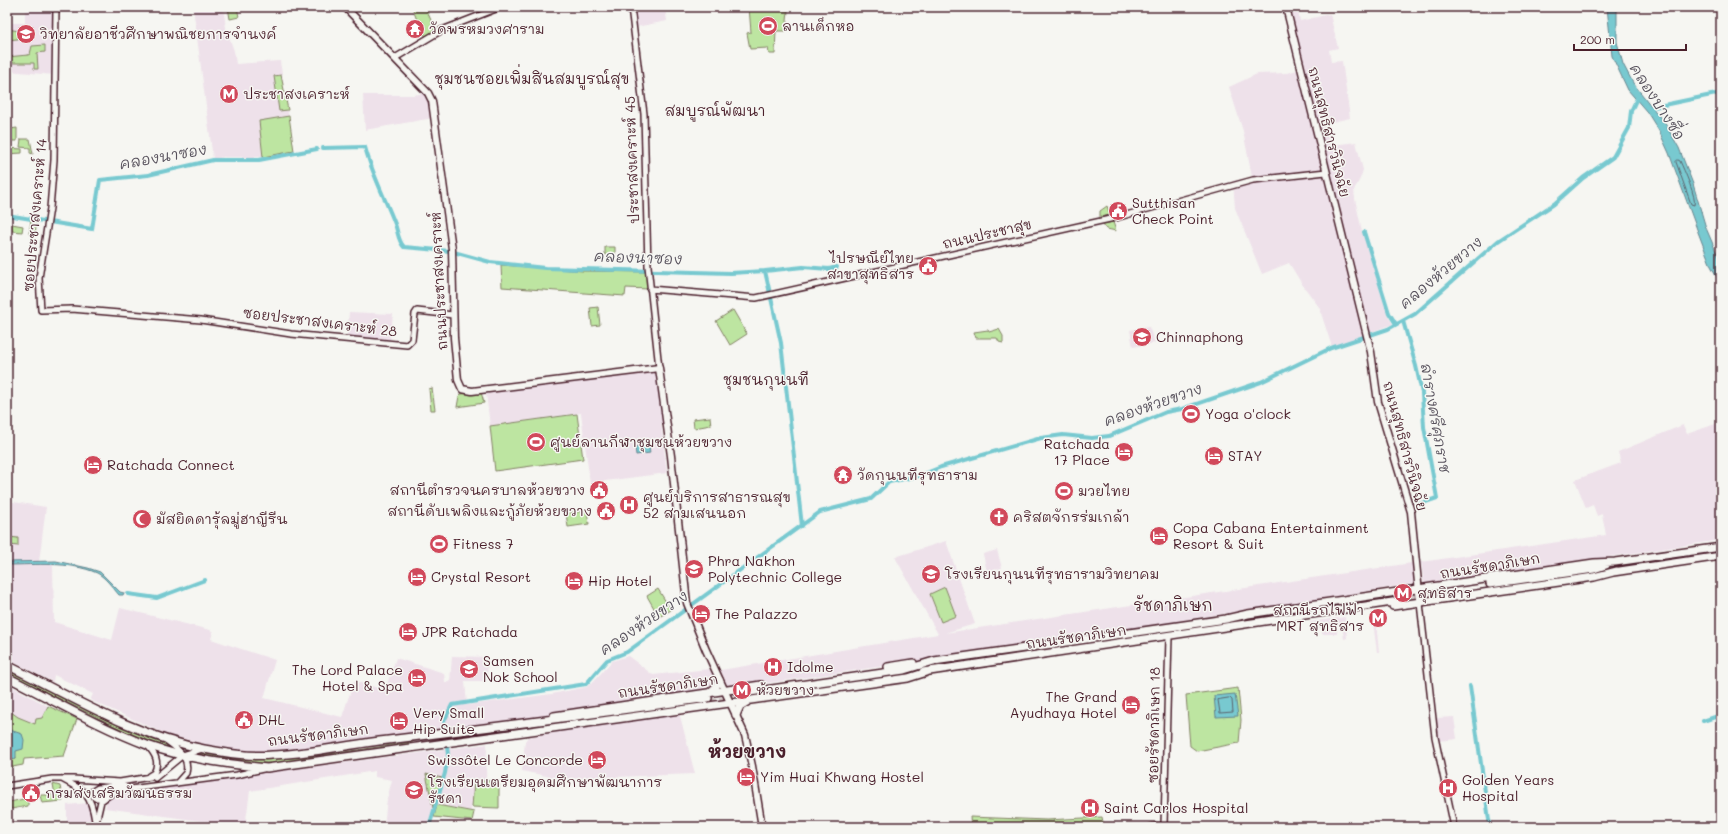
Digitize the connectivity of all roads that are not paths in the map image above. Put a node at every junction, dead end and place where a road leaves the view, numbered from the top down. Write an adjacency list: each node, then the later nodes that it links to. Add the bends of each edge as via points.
1 (56, 7): 10 (street, ซอยประชาสงเคราะห์ 14, via 53,183 39,278 41,310 72,309)
2 (345, 7): 6 (main road, ถนนประชาสงเคราะห์)
3 (501, 7): 6 (street, via 442,30)
4 (632, 7): 8 (street, ประชาสงเคราะห์ 45, via 644,114)
5 (1286, 7): 7 (main road, ถนนสุทธิสารวินิจฉัย)
6 (395, 58): 9 (main road, ถนนประชาสงเคราะห์, via 428,93 432,101 452,251)
7 (1326, 172): 8 (street, ถนนประชาสุข, via 1253,180 1119,217 770,295 750,298); 14 (main road, ถนนสุทธิสารวินิจฉัย, via 1367,336 1378,402 1411,512)
8 (650, 289): 11 (street)
9 (453, 315): 10 (street, ซอยประชาสงเคราะห์ 28, via 417,311 412,340 408,345 291,334); 11 (main road, ถนนประชาสงเคราะห์, via 458,380 464,391)
10 (180, 318)
11 (659, 368): 21 (main road, via 687,603)
12 (1721, 547): 15 (main road, ถนนรัชดาภิเษก, via 1594,563)
13 (1721, 556): 15 (main road, ถนนรัชดาภิเษก, via 1617,571 1594,577)
14 (1418, 589): 15 (main road, ถนนรัชดาภิเษก); 16 (main road, ถนนรัชดาภิเษก); 17 (main road, ถนนสุทธิสารวินิจฉัย)
15 (1440, 593): 17 (main road, ถนนรัชดาภิเษก)
16 (1399, 599): 17 (main road, ถนนรัชดาภิเษก); 18 (main road, ถนนรัชดาภิเษก, via 1250,627); 23 (main road, ถนนรัชดาภิเษก, via 1248,614 903,664)
17 (1420, 603): 43 (street, ถนนสุทธิสารวินิจฉัย, via 1436,744)
18 (1169, 637): 23 (main road, ถนนรัชดาภิเษก, via 927,672); 42 (street, ซอยรัชดาภิเษก 18, via 1164,825)
19 (7, 665): 27 (main road, ถนนรัชดาภิเษก, via 139,730)
20 (7, 677): 28 (main road, ถนนรัชดาภิเษก)
21 (719, 680): 22 (main road); 24 (main road)
22 (725, 691): 23 (main road, ถนนรัชดาภิเษก); 24 (main road, ถนนรัชดาภิเษก); 25 (main road)
23 (750, 694): 25 (main road, ถนนรัชดาภิเษก); 26 (main road)
24 (710, 700): 25 (main road, ถนนรัชดาภิเษก); 29 (main road, ถนนรัชดาภิเษก, via 570,712 530,722 285,755 260,756); 31 (main road, ถนนรัชดาภิเษก, via 529,730)
25 (730, 703): 26 (main road)
26 (736, 715): 41 (main road, via 750,755)
27 (166, 740): 29 (main road, ถนนรัชดาภิเษก); 30 (street)
28 (148, 745): 30 (main road, ถนนรัชดาภิเษก); 34 (street, via 157,758 156,769 151,775)
29 (202, 749): 30 (street)
30 (183, 755): 31 (main road, ถนนรัชดาภิเษก, via 234,765); 32 (street); 36 (street, via 187,763 186,773)
31 (267, 768): 36 (street, via 237,775)
32 (156, 776): 34 (street); 39 (street, via 147,781 98,788)
33 (61, 778): 35 (street); 37 (street); 40 (street, via 78,787 90,799)
34 (137, 780): 35 (street)
35 (114, 781): 39 (street, via 96,786)
36 (176, 783): 38 (street)
37 (7, 786)
38 (115, 791): 39 (street, via 98,798); 40 (street, via 101,801)
39 (92, 794)
40 (96, 826)
41 (762, 827)
42 (1151, 827)
43 (1454, 827)

